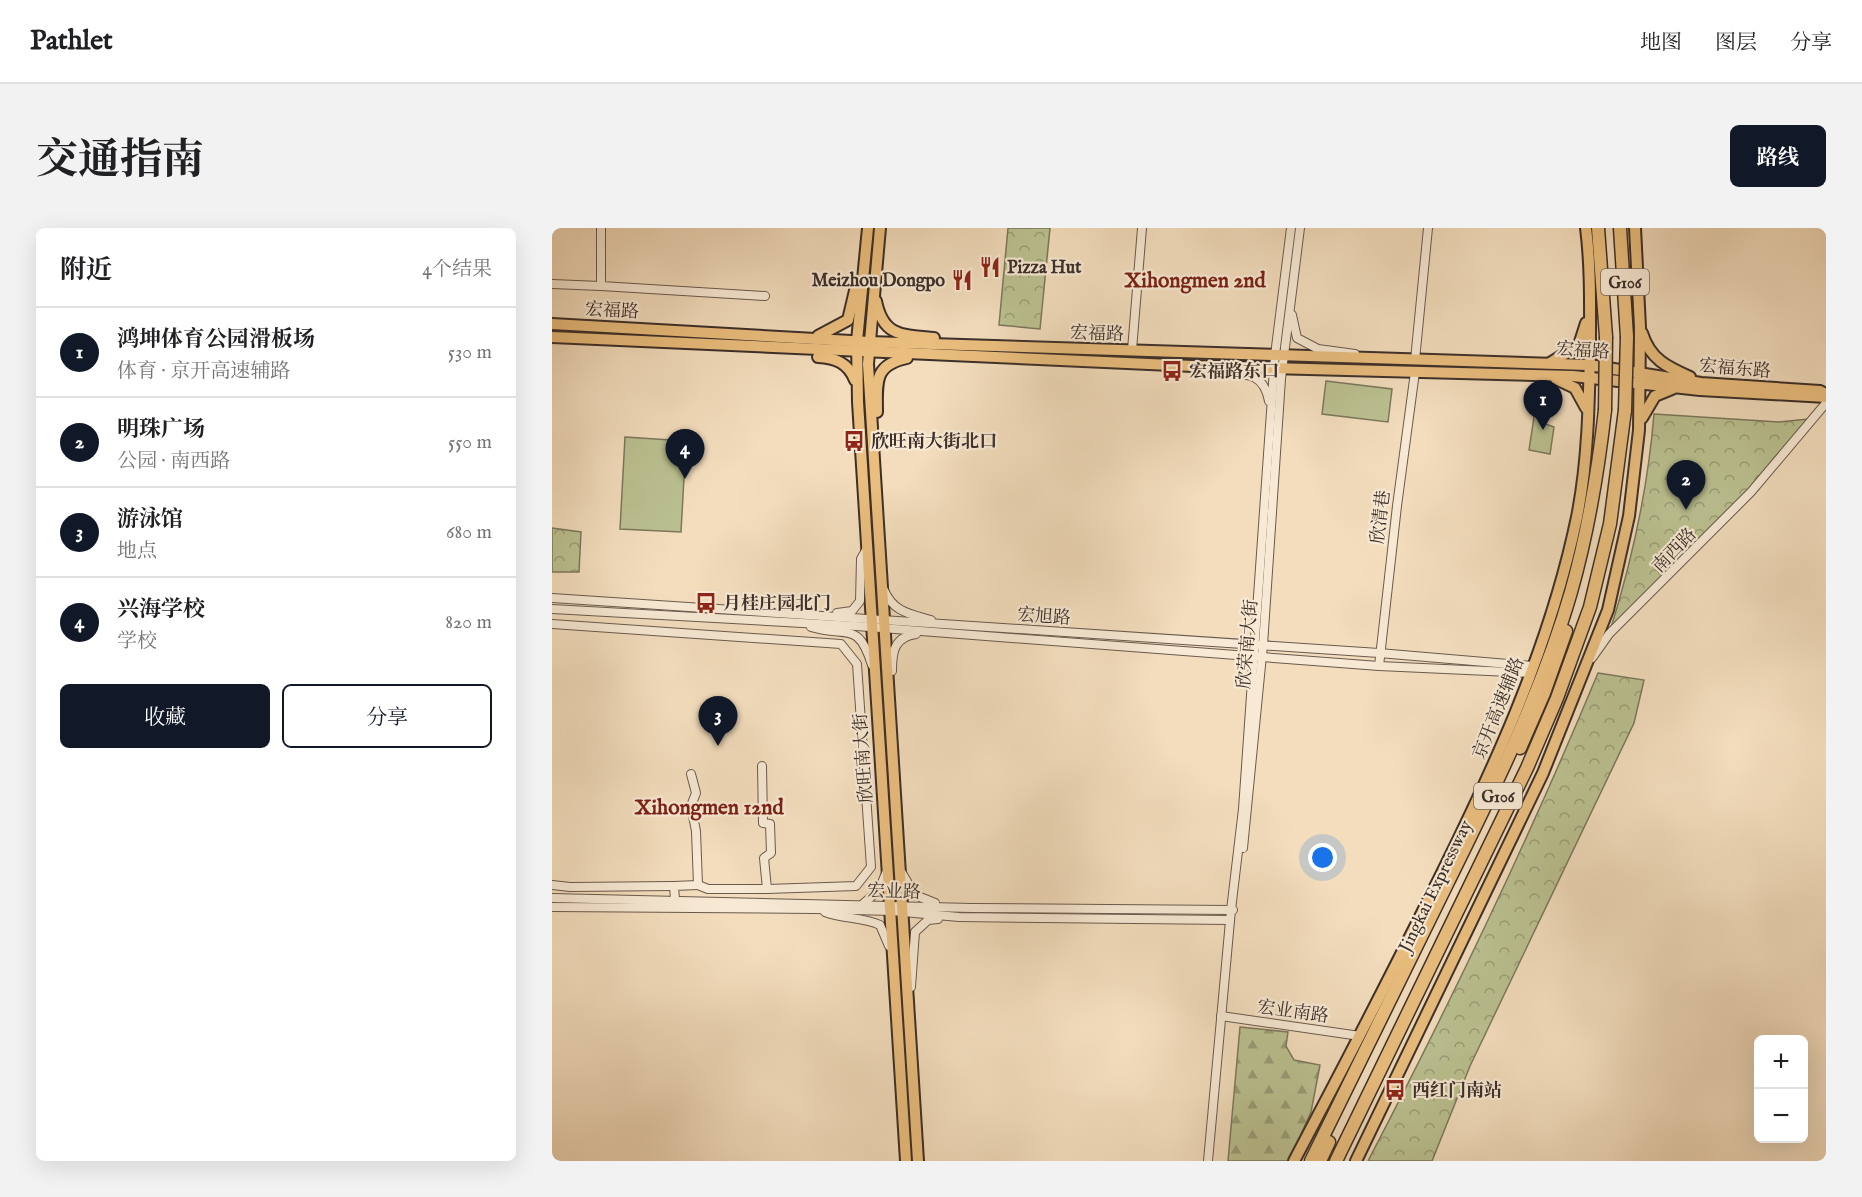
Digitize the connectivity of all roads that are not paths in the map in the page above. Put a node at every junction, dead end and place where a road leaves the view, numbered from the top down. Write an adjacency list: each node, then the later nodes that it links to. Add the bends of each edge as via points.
1 (601, 228): 15 (street)
2 (868, 228): 13 (main road)
3 (880, 228): 16 (main road)
4 (1142, 228): 28 (street)
5 (1291, 228): 30 (street)
6 (1300, 228): 19 (street)
7 (1428, 228): 35 (street, 欣清巷)
8 (1586, 228): 18 (main road, 京开高速辅路)
9 (1598, 228): 23 (highway)
10 (1606, 228): 23 (highway, G106)
11 (1620, 228): 91 (highway, Jingkai Expressway / G106, bridge, via 1628,337 1625,410 1607,535 1590,607 1527,768)
12 (1635, 228): 21 (main road)
13 (863, 265): 24 (main road, via 848,320); 26 (main road)
14 (552, 284): 15 (street)
15 (601, 286): 17 (street)
16 (874, 292): 25 (main road, via 882,320 900,335); 26 (main road)
17 (765, 296)
18 (1590, 299): 32 (main road, via 1579,345); 33 (main road, 京开高速辅路)
19 (1290, 305): 30 (street); 31 (street, via 1297,338 1306,345)
20 (552, 322): 24 (main road, 宏福路)
21 (1640, 327): 39 (main road); 40 (main road, via 1657,360)
22 (552, 337): 27 (main road, 宏福路)
23 (1610, 337): 46 (highway, G106)
24 (811, 338): 26 (main road, 宏福路)
25 (975, 346): 26 (main road, 宏福路); 28 (main road, 宏福路)
26 (863, 347): 27 (main road, 宏福路); 29 (main road, 宏福路); 43 (main road, 欣旺南大街); 49 (main road, 欣旺南大街)
27 (775, 348): 43 (main road, via 795,356 830,358 844,364 852,371)
28 (1132, 350): 30 (main road, 宏福路)
29 (931, 355): 34 (main road, 宏福路); 49 (main road, via 894,361 881,371)
30 (1280, 355): 31 (main road, 宏福路); 36 (street)
31 (1377, 358): 35 (main road, 宏福路)
32 (1548, 364): 33 (main road, 宏福路); 35 (main road, 宏福路)
33 (1590, 365): 38 (main road, 京开高速辅路); 39 (main road, 宏福路)
34 (1193, 366): 36 (main road, 宏福路); 45 (street, via 1210,374 1257,377 1267,388)
35 (1415, 366): 36 (main road, 宏福路); 37 (main road, 宏福路); 62 (street, 欣清巷)
36 (1278, 367): 45 (street, 欣荣南大街); 61 (street, 欣荣南大街)
37 (1547, 377): 38 (main road, 宏福路); 47 (main road, via 1575,388)
38 (1590, 378): 39 (main road, 宏福路); 47 (main road, 京开高速辅路)
39 (1641, 378): 40 (main road, 宏福东路); 41 (main road, 宏福东路); 48 (main road)
40 (1701, 383): 42 (main road, 宏福东路, via 1820,391)
41 (1680, 387): 42 (main road, 宏福东路); 48 (main road, via 1654,396)
42 (1826, 396)
43 (858, 402): 50 (main road, 欣旺南大街)
44 (1826, 403): 65 (street, 南西路, via 1765,477 1609,634)
45 (1271, 410): 60 (street, 欣荣南大街)
46 (1609, 410): 96 (highway, via 1587,532 1563,619 1498,780); 97 (highway, Jingkai Expressway / G106, via 1597,522 1576,602 1544,693 1471,853)
47 (1588, 416): 68 (main road, 京开高速辅路, via 1577,514 1557,596)
48 (1639, 430): 65 (main road, via 1629,516 1608,610)
49 (872, 435): 51 (main road, 欣旺南大街)
50 (866, 550): 54 (street, via 861,559 862,592 857,607 845,613); 56 (main road, 欣旺南大街)
51 (882, 585): 58 (main road, 欣旺南大街); 59 (street, via 893,606)
52 (552, 598): 54 (street, 宏旭路)
53 (552, 609): 55 (street, 宏旭路)
54 (812, 614): 56 (street, 宏旭路)
55 (798, 623): 56 (street, 宏旭路); 67 (street, via 852,633 863,640)
56 (870, 623): 58 (street, 宏旭路); 67 (main road, 欣旺南大街)
57 (552, 624): 76 (street, via 841,644 857,664 871,867 856,886)
58 (884, 625): 59 (street, 宏旭路); 69 (main road, 欣旺南大街)
59 (937, 628): 60 (street, 宏旭路); 63 (street, 宏旭路); 69 (street, via 901,639 894,648)
60 (1253, 644): 61 (street, 宏旭路); 63 (street, 欣荣南大街)
61 (1263, 645): 62 (street, 宏旭路); 64 (street, 欣荣南大街)
62 (1379, 653): 66 (street, 欣清巷); 68 (street, 宏旭路)
63 (1252, 656): 64 (street, 宏旭路); 84 (street, 欣荣南大街)
64 (1262, 657): 66 (street, 宏旭路); 84 (street, 欣荣南大街, via 1246,828)
65 (1589, 662): 100 (main road, via 1544,773)
66 (1379, 666): 68 (street, 宏旭路)
67 (873, 670): 72 (main road, 欣旺南大街)
68 (1532, 670): 90 (main road, 京开高速辅路, via 1480,795)
69 (888, 706): 72 (main road, 欣旺南大街)
70 (762, 766): 76 (street, via 763,823 770,824 771,853 764,858)
71 (691, 774): 74 (street, via 696,793 691,806)
72 (893, 863): 79 (street, via 879,890); 82 (main road, 欣旺南大街); 83 (street, via 922,900)
73 (552, 885): 75 (street)
74 (698, 885): 75 (street); 76 (street, via 708,890)
75 (674, 886): 78 (street)
76 (767, 889)
77 (552, 898): 78 (street, 宏业路)
78 (675, 900): 81 (street, 宏业路)
79 (860, 905): 81 (street, 宏业路); 82 (street, 宏业路)
80 (552, 907): 81 (street, 宏业路)
81 (816, 907): 82 (street, 宏业路); 87 (street, via 838,917 880,925)
82 (897, 908): 83 (street, 宏业路); 85 (street, 宏业路); 87 (main road, 欣旺南大街); 88 (main road, 欣旺南大街)
83 (972, 908): 84 (street, 宏业路)
84 (1233, 910): 86 (street, 欣荣南大街)
85 (959, 917): 86 (street, 宏业路); 88 (street, via 928,920 917,927)
86 (1230, 920): 89 (street, 欣荣南大街)
87 (895, 962): 92 (main road, 欣旺南大街)
88 (908, 1004): 93 (main road, 欣旺南大街)
89 (1221, 1016): 90 (street, 宏业南路); 94 (street, 欣荣南大街)
90 (1360, 1036): 95 (main road, 京开高速辅路)
91 (1360, 1111): 98 (highway, Jingkai Expressway / G106); 99 (highway)
92 (906, 1161)
93 (918, 1161)
94 (1208, 1161)
95 (1294, 1161)
96 (1311, 1161)
97 (1320, 1161)
98 (1336, 1161)
99 (1341, 1161)
100 (1356, 1161)

